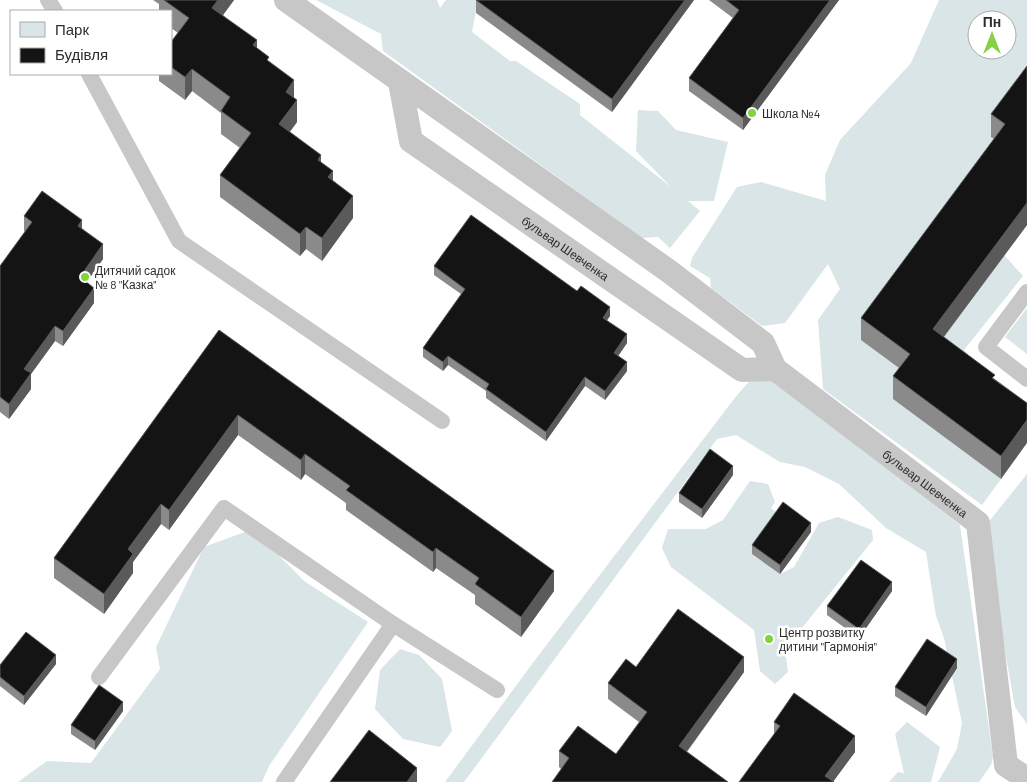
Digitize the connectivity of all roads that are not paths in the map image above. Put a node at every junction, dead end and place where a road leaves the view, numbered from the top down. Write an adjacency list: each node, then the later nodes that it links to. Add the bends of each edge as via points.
1 (286, 0): 3 (street, бульвар Шевченка)
2 (89, 75): 7 (lane, via 180,241)
3 (400, 82): 5 (street, бульвар Шевченка, via 763,343); 5 (street, бульвар Шевченка, via 411,141 742,370)
4 (1027, 292): 6 (lane, via 986,347)
5 (775, 369): 11 (street, бульвар Шевченка, via 978,523)
6 (1027, 379)
7 (442, 421)
8 (393, 624): 9 (lane, via 224,508); 10 (lane); 13 (lane)
9 (99, 677)
10 (497, 690)
11 (1010, 773): 12 (street, бульвар Шевченка)
12 (1027, 779)
13 (284, 782)

